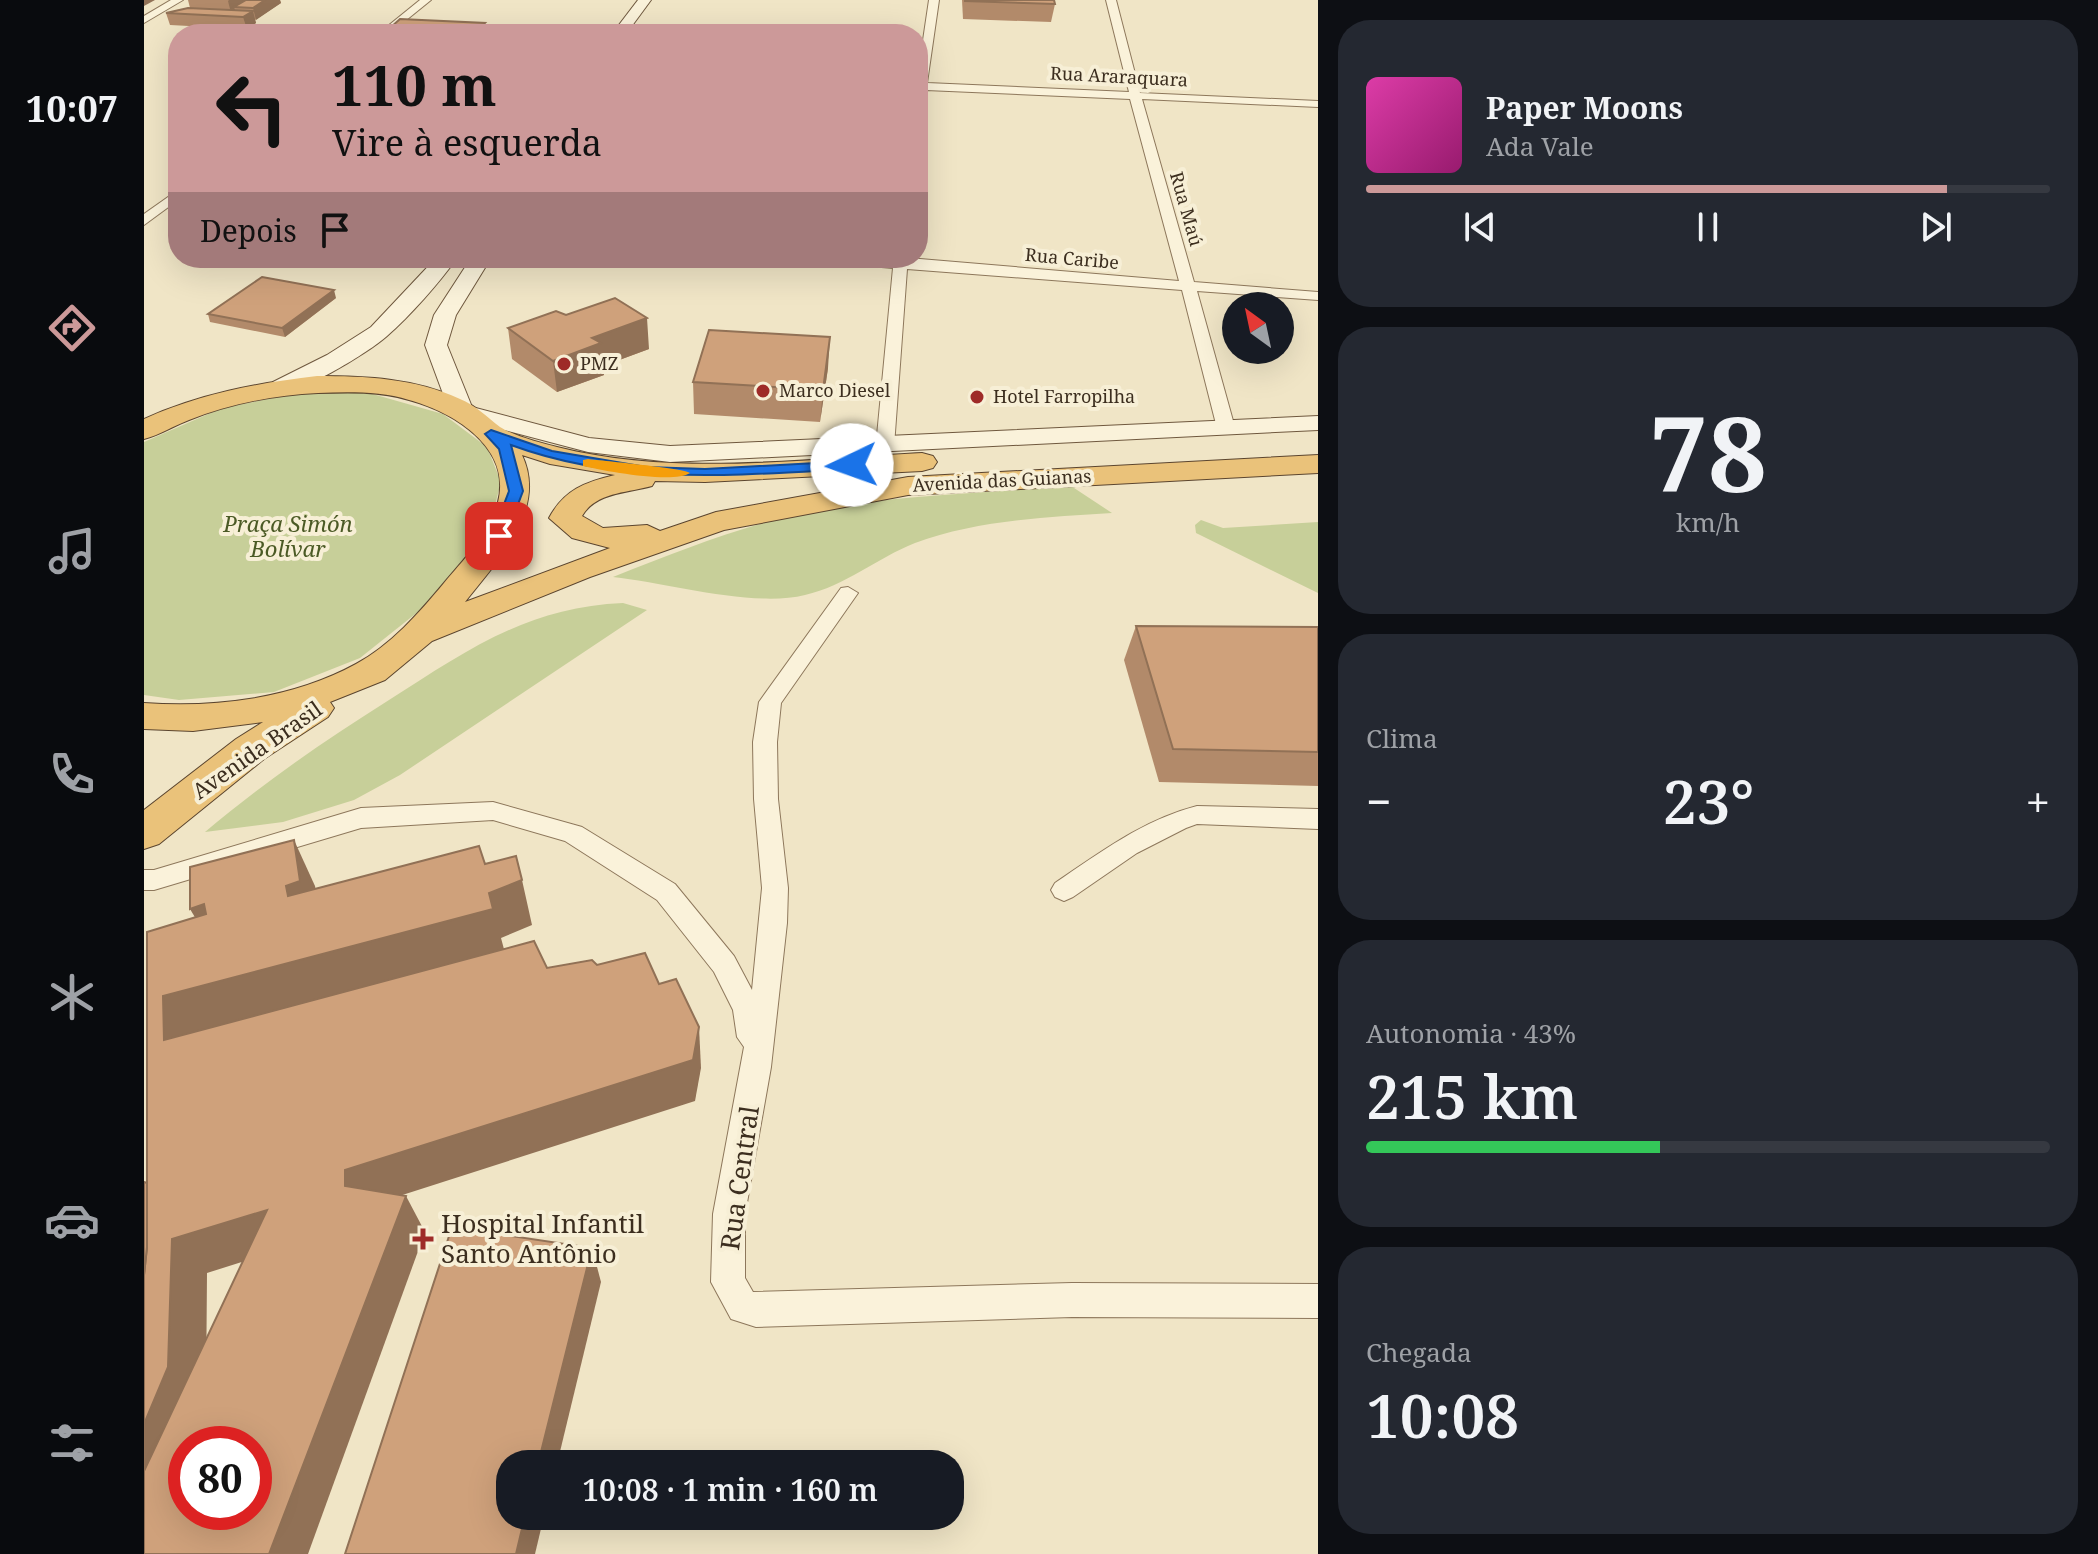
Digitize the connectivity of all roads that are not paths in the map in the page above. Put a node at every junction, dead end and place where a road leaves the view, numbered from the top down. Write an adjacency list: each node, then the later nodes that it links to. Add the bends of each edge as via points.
1 (178, 0): 6 (street)
2 (426, 0): 7 (street)
3 (645, 0): 8 (main road)
4 (934, 0): 9 (street)
5 (1111, 0): 11 (street, Rua Maú)
6 (144, 20)
7 (396, 24)
8 (627, 24)
9 (928, 34)
10 (928, 86): 11 (street, Rua Araraquara)
11 (1134, 96): 12 (street, Rua Araraquara); 19 (street, Rua Maú)
12 (1318, 104)
13 (168, 202): 14 (street)
14 (144, 221)
15 (928, 263): 19 (street, Rua Caribe)
16 (438, 268): 21 (main road, via 379,332)
17 (475, 268): 24 (main road, via 445,315 436,345)
18 (900, 268): 29 (street)
19 (1190, 287): 20 (street, Rua Caribe); 26 (street, Rua Maú)
20 (1318, 296)
21 (281, 387): 22 (highway); 24 (highway, via 387,387 433,397)
22 (192, 408): 23 (highway); 27 (highway)
23 (144, 412)
24 (485, 421): 29 (main road, Avenida das Guianas, via 588,445 670,454); 31 (highway, Avenida das Guianas, via 550,455 646,472); 34 (highway, via 506,448 516,491 499,536)
25 (1318, 423): 26 (main road, Avenida das Guianas)
26 (1226, 428): 29 (main road, Avenida das Guianas)
27 (144, 430)
28 (1318, 440): 31 (highway, Avenida das Guianas)
29 (885, 446)
30 (1318, 464): 32 (highway, Avenida das Guianas, via 908,486)
31 (705, 473): 32 (highway, via 591,492 571,503 565,518 575,529 599,538)
32 (716, 522): 34 (highway, Avenida das Guianas)
33 (848, 593): 41 (street, Rua Central, via 770,702 766,799 774,923)
34 (421, 632): 35 (highway)
35 (372, 672): 36 (highway, via 286,706 187,721); 38 (highway, Avenida Brasil, via 250,749)
36 (144, 716)
37 (1318, 819): 40 (street, via 1185,817)
38 (144, 833)
39 (147, 882): 41 (street, via 361,818 493,811 573,834 666,892 724,964 747,1009)
40 (1064, 890)
41 (756, 1067): 42 (street, Rua Central, via 729,1214 728,1282 743,1307)
42 (1318, 1301)

